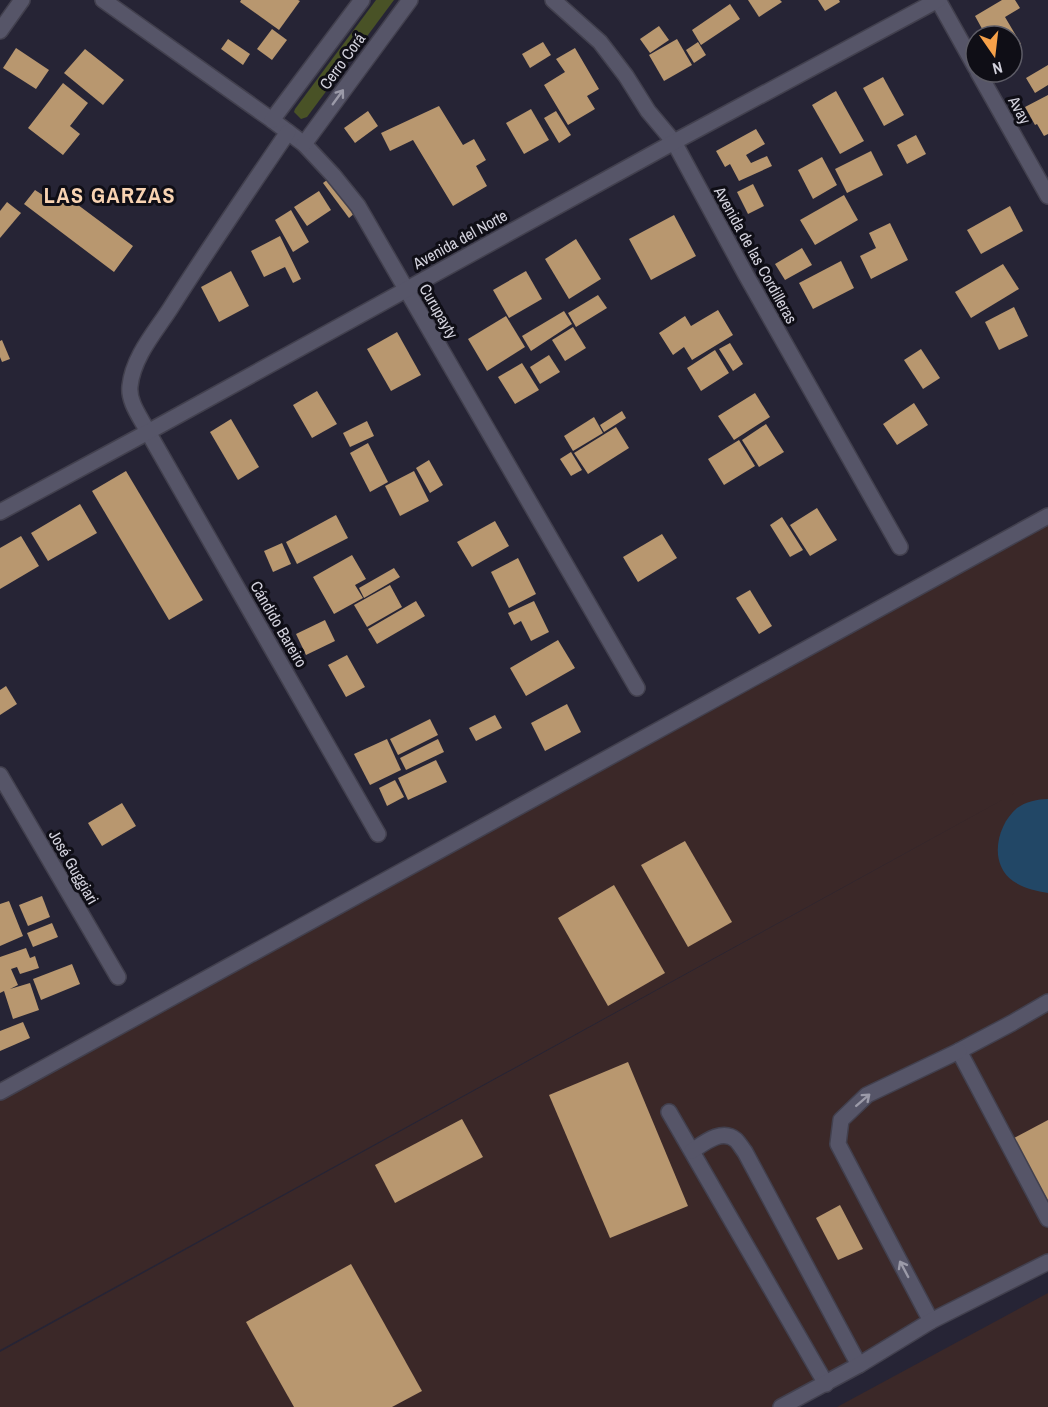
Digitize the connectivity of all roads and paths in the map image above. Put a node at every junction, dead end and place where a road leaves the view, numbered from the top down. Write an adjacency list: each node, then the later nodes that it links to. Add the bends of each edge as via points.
1 (22, 0): 7 (street)
2 (103, 0): 10 (street, Curupayty)
3 (362, 0): 10 (street, Cerro Corá)
4 (410, 0): 13 (street, Cerro Corá, one-way to 4)
5 (553, 0): 12 (street, Avenida de las Cordilleras, via 600,42)
6 (938, 0): 8 (street); 12 (street, Avenida del Norte)
7 (0, 31)
8 (964, 47)
9 (985, 84): 14 (street, Avay)
10 (272, 120): 11 (street, Curupayty)
11 (288, 132): 13 (street, Curupayty); 16 (street, Cándido Bareiro, via 139,358 129,389)
12 (674, 142): 15 (street, Avenida del Norte); 19 (street, Avenida de las Cordilleras)
13 (304, 144): 15 (street, Curupayty, via 358,206)
14 (1048, 196)
15 (405, 290): 16 (street, Avenida del Norte); 20 (street, Curupayty)
16 (148, 432): 17 (street, Avenida del Norte); 22 (street, Cándido Bareiro)
17 (0, 512)
18 (1048, 516): 26 (street)
19 (900, 548)
20 (637, 688)
21 (0, 775): 23 (street, José Guggiari)
22 (378, 834)
23 (117, 977)
24 (1048, 1002): 25 (street)
25 (959, 1051): 29 (street); 31 (street, one-way to 25, via 838,1144 841,1120 867,1095)
26 (0, 1092)
27 (669, 1112): 28 (street)
28 (692, 1151): 32 (street, via 721,1135 740,1145); 33 (street)
29 (1048, 1219)
30 (1048, 1262): 31 (street)
31 (931, 1321): 32 (street)
32 (860, 1365): 33 (street)
33 (826, 1384): 34 (street)
34 (781, 1407)

